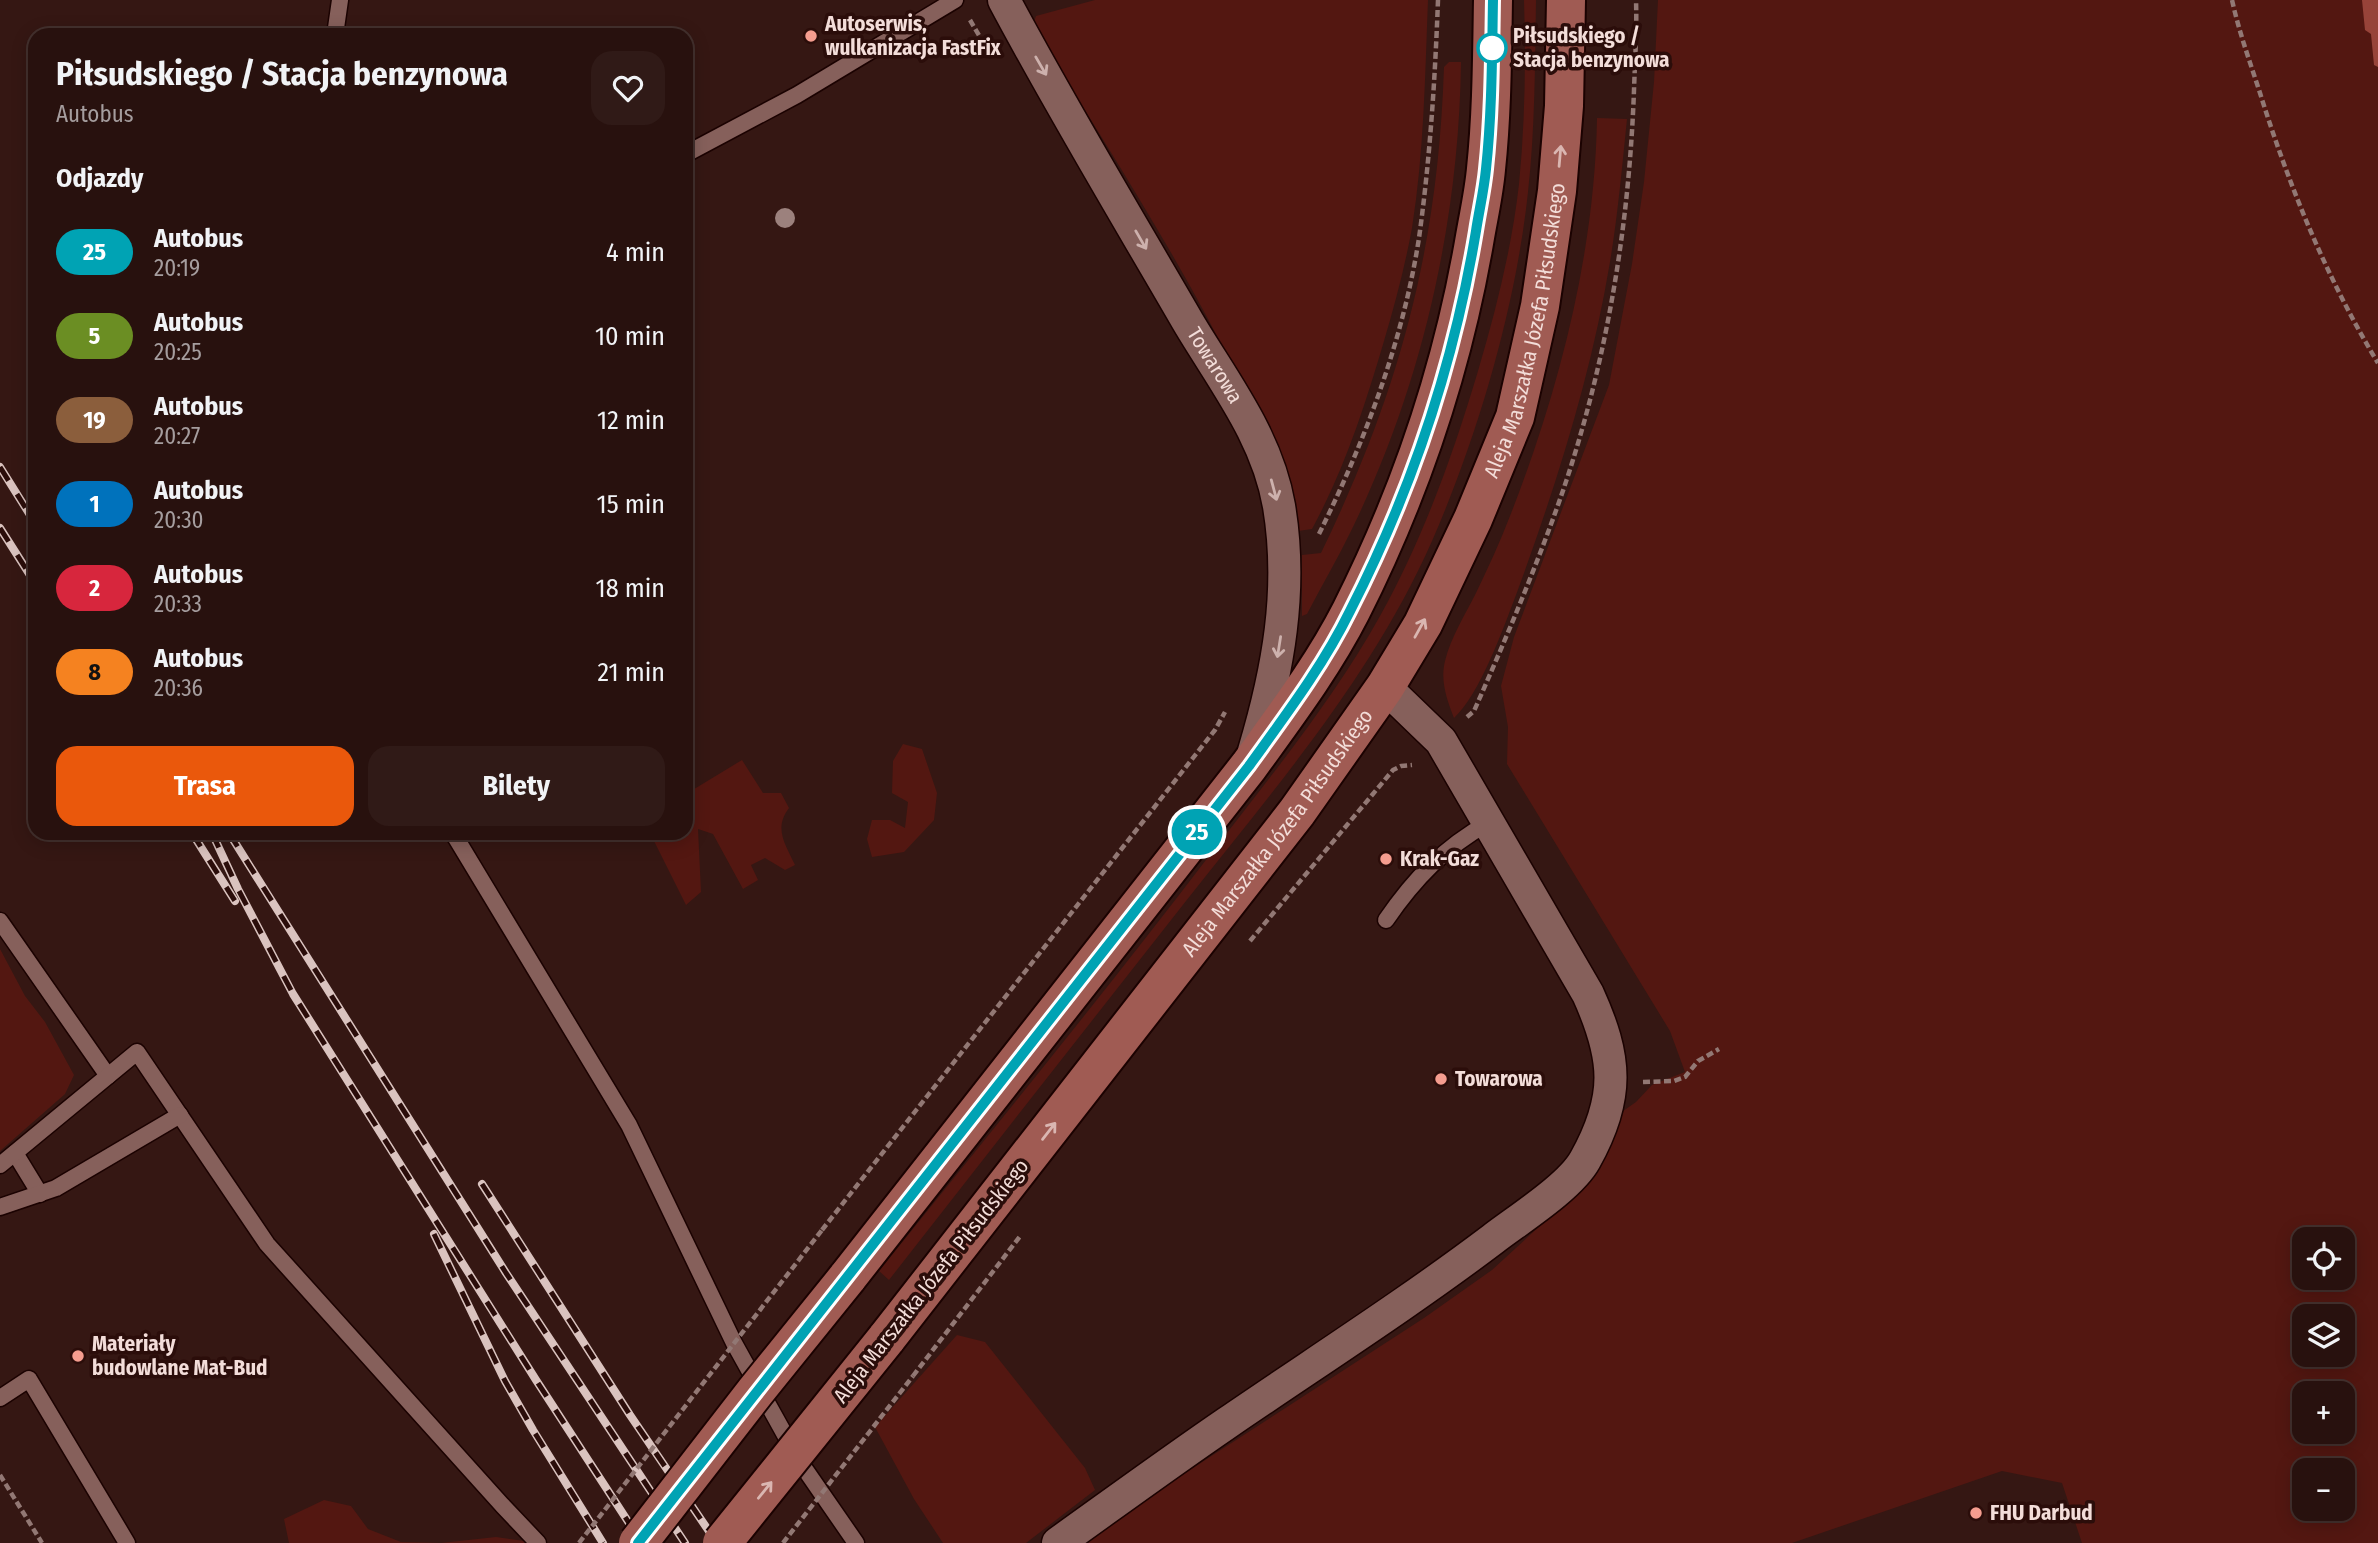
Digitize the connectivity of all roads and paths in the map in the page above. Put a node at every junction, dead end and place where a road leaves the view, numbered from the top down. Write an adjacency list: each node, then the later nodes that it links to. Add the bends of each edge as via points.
1 (340, 0): 9 (lane)
2 (955, 0): 10 (lane, via 797,95)
3 (1438, 0): 12 (path, via 1432,127 1418,240 1402,317 1369,422)
4 (1493, 0): 16 (street, via 1486,171 1466,291 1438,397 1350,612)
5 (1566, 0): 13 (street, Aleja Marszałka Józefa Piłsudskiego, one-way to 5, via 1457,554 1515,417 1540,306 1557,191)
6 (1636, 0): 15 (path, via 1628,192 1617,278 1590,401 1558,504 1474,711)
7 (2232, 0): 11 (path, via 2296,195 2341,299)
8 (1011, 2): 16 (street, Towarowa, one-way to 16, via 1251,425 1268,466 1278,504 1286,579 1274,676)
9 (336, 28)
10 (693, 149)
11 (2378, 363)
12 (1316, 541)
13 (1385, 687): 15 (street); 38 (street, Aleja Marszałka Józefa Piłsudskiego, one-way to 13, bridge, via 1297,812)
14 (1215, 730): 36 (path, bridge)
15 (1441, 741): 17 (street); 21 (path, via 1416,766 1393,770)
16 (1249, 766): 37 (street, bridge)
17 (1488, 823): 19 (lane, via 1425,870); 41 (street, via 1588,994 1609,1050 1608,1105 1584,1162 1565,1183 1452,1269)
18 (457, 840): 40 (lane, via 629,1125 734,1343 800,1462)
19 (1386, 920)
20 (0, 921): 23 (lane)
21 (1243, 948)
22 (1719, 1049): 24 (path, via 1698,1061 1685,1077)
23 (108, 1076): 25 (lane, via 137,1052); 26 (lane)
24 (1655, 1083)
25 (180, 1115): 28 (lane); 35 (lane, via 267,1244)
26 (15, 1153): 27 (lane); 28 (lane)
27 (0, 1165)
28 (40, 1194): 29 (lane)
29 (0, 1207)
30 (1023, 1233): 39 (path, bridge)
31 (0, 1398): 34 (lane, via 29,1380)
32 (0, 1475): 33 (path)
33 (42, 1543)
34 (127, 1543)
35 (538, 1543)
36 (579, 1543)
37 (638, 1543)
38 (722, 1543)
39 (783, 1543)
40 (856, 1543)
41 (1058, 1543)

